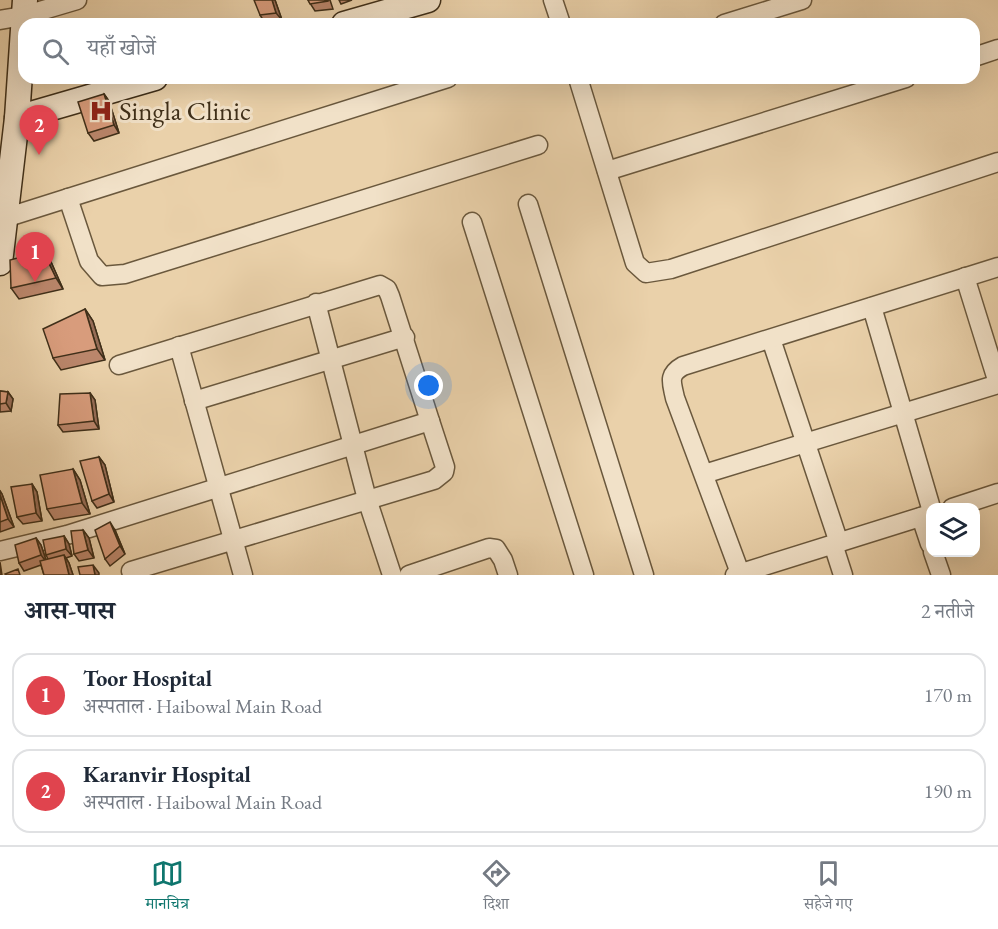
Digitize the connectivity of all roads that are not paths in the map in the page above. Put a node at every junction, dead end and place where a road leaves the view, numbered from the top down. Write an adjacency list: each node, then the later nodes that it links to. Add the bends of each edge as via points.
1 (77, 0): 5 (street)
2 (428, 0): 6 (street)
3 (553, 0): 7 (street)
4 (802, 0): 8 (street)
5 (16, 12): 15 (street)
6 (365, 18)
7 (559, 18)
8 (744, 18)
9 (998, 50): 10 (street)
10 (980, 55)
11 (134, 84): 15 (street)
12 (429, 84): 19 (street)
13 (580, 84): 18 (street)
14 (887, 84): 18 (street)
15 (17, 118): 21 (street)
16 (537, 145): 19 (street, via 111,276 102,276 89,261)
17 (998, 162): 18 (street, via 671,269 646,273 635,263)
18 (607, 171)
19 (68, 198): 21 (street)
20 (528, 204): 58 (street)
21 (5, 218): 23 (street)
22 (472, 222): 57 (street)
23 (0, 263)
24 (998, 267): 25 (street)
25 (965, 277): 27 (street); 33 (street)
26 (316, 303): 28 (street, via 384,286); 30 (street); 31 (street)
27 (872, 307): 29 (street); 35 (street)
28 (405, 337): 31 (street); 36 (street)
29 (771, 339): 37 (street); 39 (street, via 674,372 675,398)
30 (179, 346): 32 (street); 34 (street)
31 (331, 360): 34 (street); 38 (street)
32 (119, 365)
33 (998, 384): 35 (street)
34 (194, 401): 40 (street)
35 (903, 413): 37 (street); 44 (street)
36 (430, 421): 38 (street); 42 (street, via 444,472 434,480)
37 (806, 443): 39 (street); 47 (street)
38 (353, 446): 40 (street); 42 (street)
39 (704, 474): 52 (street)
40 (218, 487): 46 (street); 48 (street, via 67,535)
41 (998, 493): 43 (street)
42 (367, 499): 46 (street); 54 (street)
43 (965, 503)
44 (926, 505)
45 (926, 514): 47 (street)
46 (232, 540): 51 (street); 53 (street)
47 (836, 544): 50 (street); 59 (street)
48 (0, 551)
49 (935, 557): 60 (street)
50 (772, 569): 52 (street)
51 (131, 571)
52 (737, 574)
53 (243, 575)
54 (392, 575)
55 (409, 575): 56 (street, via 489,548 499,553)
56 (508, 575)
57 (584, 575)
58 (644, 575)
59 (843, 575)
60 (941, 575)

